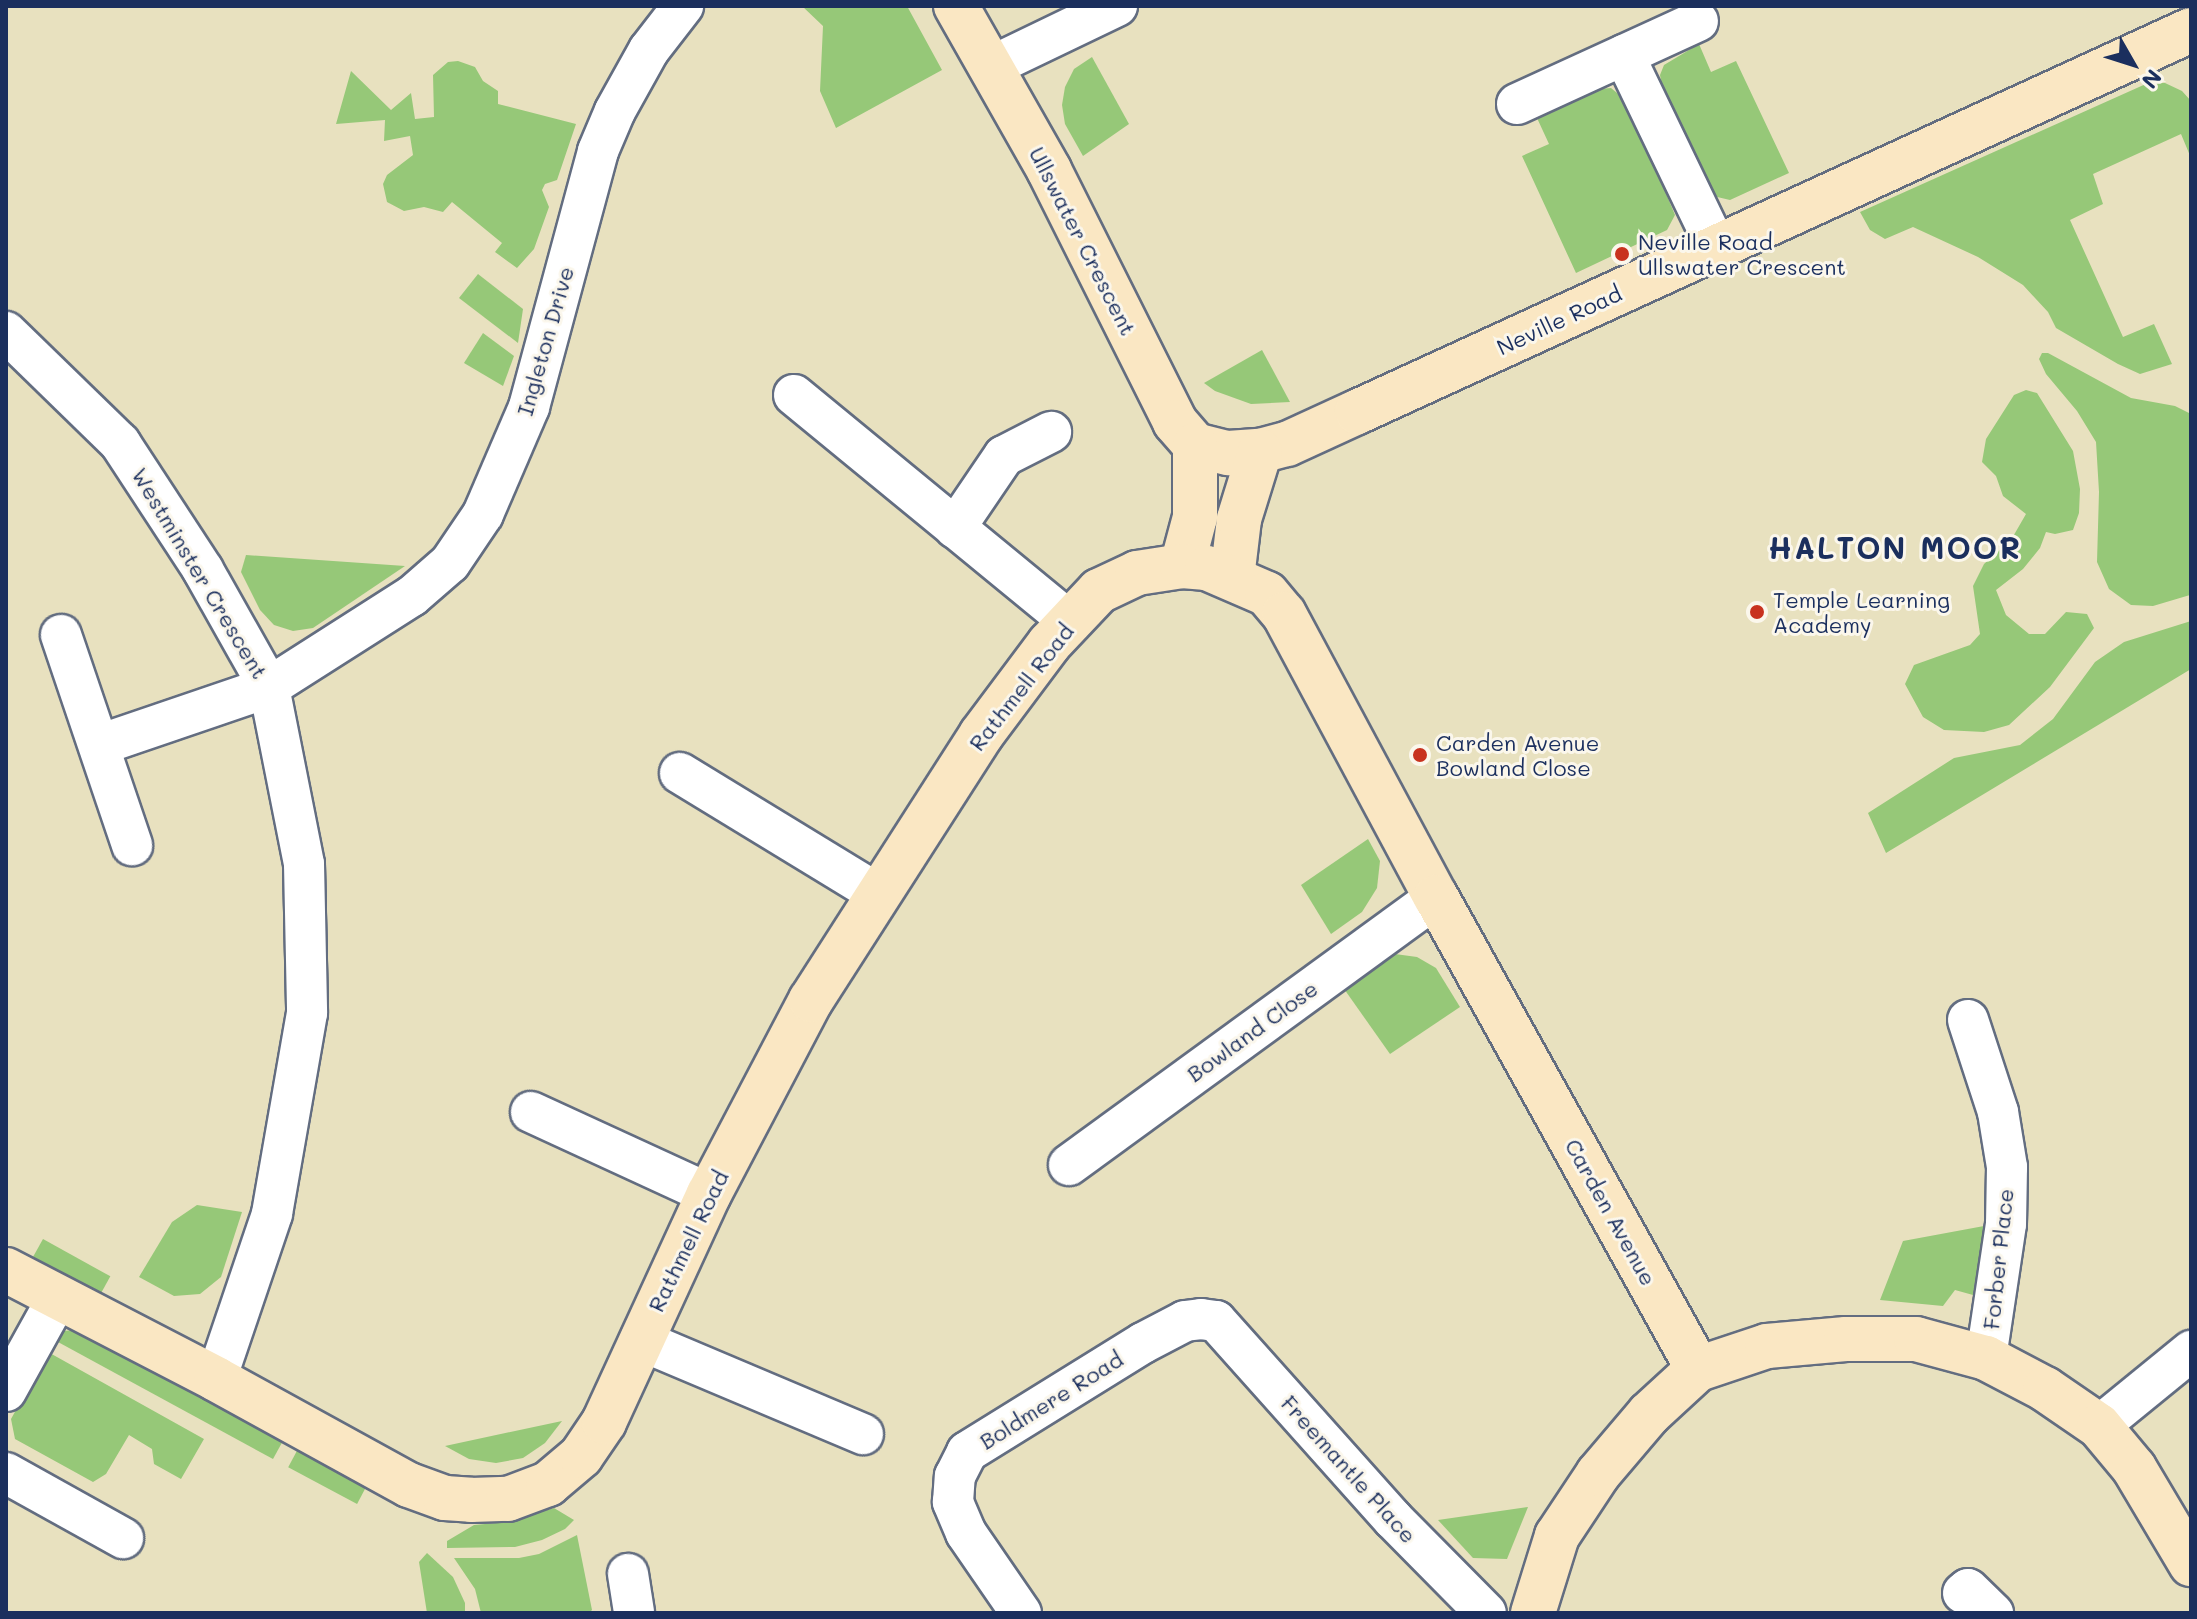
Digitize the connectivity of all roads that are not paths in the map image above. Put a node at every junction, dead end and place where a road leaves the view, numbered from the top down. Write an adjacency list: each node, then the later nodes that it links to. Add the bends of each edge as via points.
1 (683, 6): 18 (street, Ingleton Drive, via 649,50 598,151 529,407 483,514 450,563 412,596)
2 (956, 6): 7 (street, Ullswater Crescent)
3 (1117, 6): 7 (street)
4 (1698, 21): 6 (street)
5 (2191, 30): 9 (street, Neville Road)
6 (1624, 55): 8 (street); 9 (street)
7 (990, 67): 13 (street, Ullswater Crescent, via 1049,170 1175,422)
8 (1517, 104)
9 (1717, 248): 13 (street, Neville Road, via 1357,412)
10 (6, 332): 18 (street, Westminster Crescent, via 120,443 203,570)
11 (794, 395): 14 (street)
12 (1051, 432): 14 (street, via 1004,456)
13 (1228, 450): 15 (street, via 1195,517); 15 (street, via 1239,519)
14 (955, 528): 16 (street)
15 (1207, 571): 16 (street, Rathmell Road, via 1137,573 1099,591); 23 (street, Carden Avenue, via 1267,594 1284,614)
16 (1070, 622): 22 (street, Rathmell Road, via 981,735)
17 (61, 635): 19 (street)
18 (269, 687): 19 (street, Ingleton Drive); 35 (street, Westminster Crescent, via 304,864 307,1013 272,1214)
19 (99, 745): 21 (street)
20 (680, 773): 22 (street)
21 (132, 845)
22 (878, 894): 27 (street, Rathmell Road, via 811,1000)
23 (1436, 897): 26 (street, Bowland Close); 34 (street, Carden Avenue)
24 (1968, 1020): 33 (street, Forber Place, via 1998,1112 2007,1167 2006,1224)
25 (531, 1112): 27 (street)
26 (1069, 1165)
27 (709, 1194): 31 (street, Rathmell Road)
28 (6, 1270): 29 (street, Rathmell Road)
29 (57, 1299): 35 (street, Rathmell Road); 36 (street)
30 (1216, 1321): 44 (street, Boldmere Road, via 1185,1321 1143,1343 967,1452 955,1476 953,1502 966,1533); 45 (street, Freemantle Place, via 1393,1519)
31 (640, 1340): 35 (street, Rathmell Road, via 604,1422 581,1456 548,1484 508,1499 445,1498 409,1485); 38 (street)
32 (2191, 1351): 37 (street)
33 (1986, 1358): 34 (street, via 1916,1339 1846,1339 1767,1346); 37 (street)
34 (1698, 1369): 46 (street, via 1649,1414 1598,1474 1557,1536)
35 (216, 1379)
36 (6, 1391)
37 (2099, 1426): 41 (street, via 2134,1468)
38 (863, 1434)
39 (6, 1473): 40 (street)
40 (123, 1538)
41 (2191, 1564)
42 (628, 1574): 43 (street)
43 (634, 1613)
44 (1021, 1613)
45 (1486, 1613)
46 (1533, 1613)

